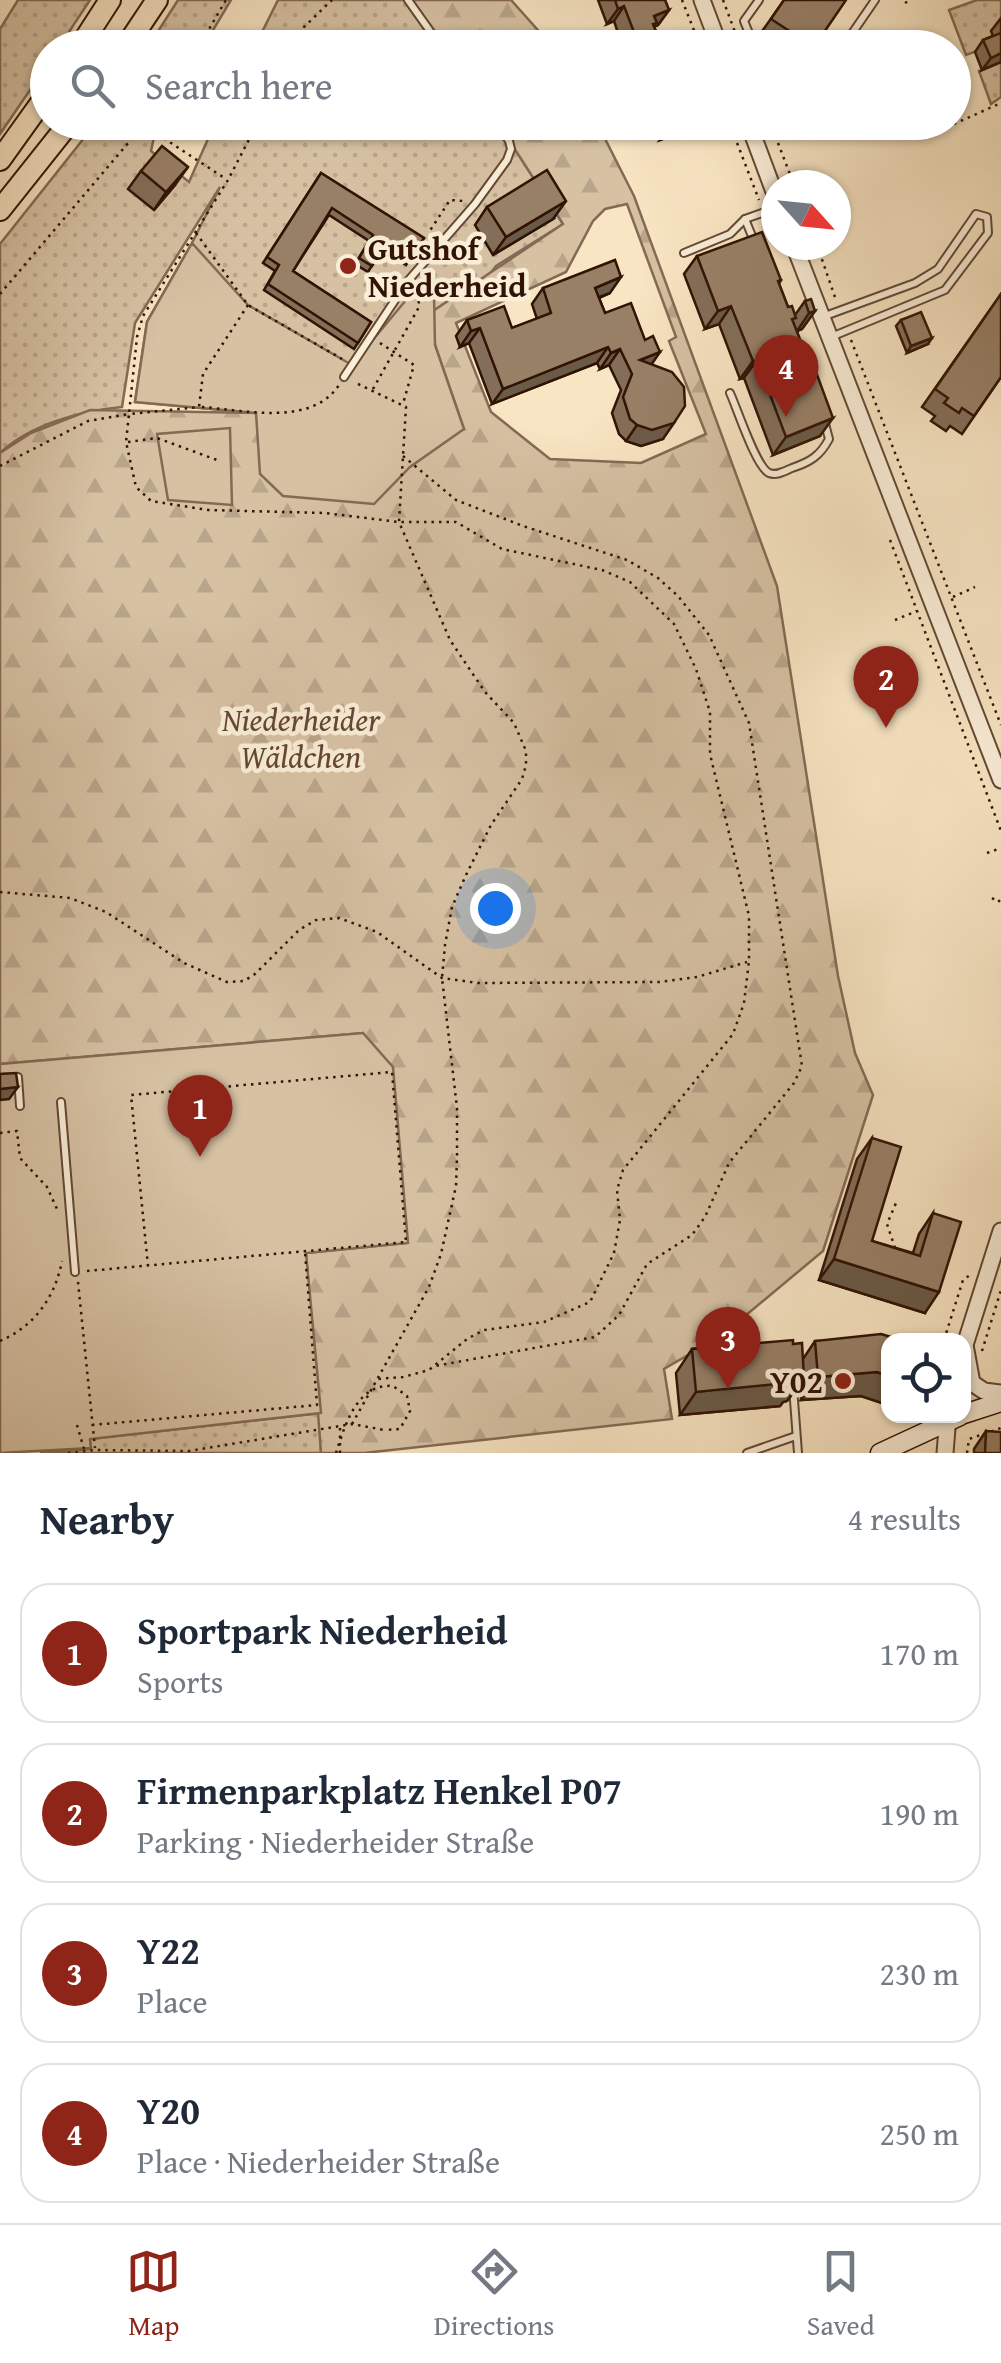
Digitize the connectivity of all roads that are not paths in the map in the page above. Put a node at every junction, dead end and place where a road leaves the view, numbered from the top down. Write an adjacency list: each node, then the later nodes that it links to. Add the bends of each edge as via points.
1 (110, 0): 7 (highway)
2 (156, 0): 8 (highway)
3 (408, 0): 9 (lane)
4 (702, 0): 10 (street)
5 (759, 0): 11 (lane, via 744,21)
6 (875, 0): 12 (lane)
7 (91, 30)
8 (137, 30)
9 (429, 30)
10 (713, 30)
11 (748, 30)
12 (854, 30)
13 (30, 118): 17 (highway)
14 (56, 140): 19 (highway)
15 (508, 140): 27 (lane, via 507,160 415,273)
16 (755, 140): 18 (street)
17 (0, 160)
18 (766, 170)
19 (0, 210)
20 (761, 213): 21 (lane)
21 (745, 219): 22 (lane, via 730,234); 23 (lane)
22 (684, 253)
23 (760, 254)
24 (800, 260): 25 (street)
25 (822, 317): 26 (street); 26 (lane, via 938,270 976,214 987,217 988,233 945,290)
26 (830, 338): 30 (street)
27 (344, 377)
28 (730, 392): 29 (lane, via 769,473 811,462 823,451 829,439)
29 (821, 412)
30 (1001, 780)
31 (0, 1078): 33 (lane, via 18,1077)
32 (62, 1102): 35 (lane)
33 (20, 1106)
34 (1001, 1231): 36 (street)
35 (75, 1272)
36 (968, 1333)
37 (971, 1378): 39 (street, via 984,1391)
38 (792, 1379): 44 (lane)
39 (1001, 1393)
40 (1001, 1402): 41 (main road)
41 (971, 1412)
42 (943, 1423): 45 (main road)
43 (953, 1423): 48 (street)
44 (796, 1436): 46 (lane); 47 (lane)
45 (887, 1452)
46 (747, 1453)
47 (798, 1453)
48 (945, 1453)

